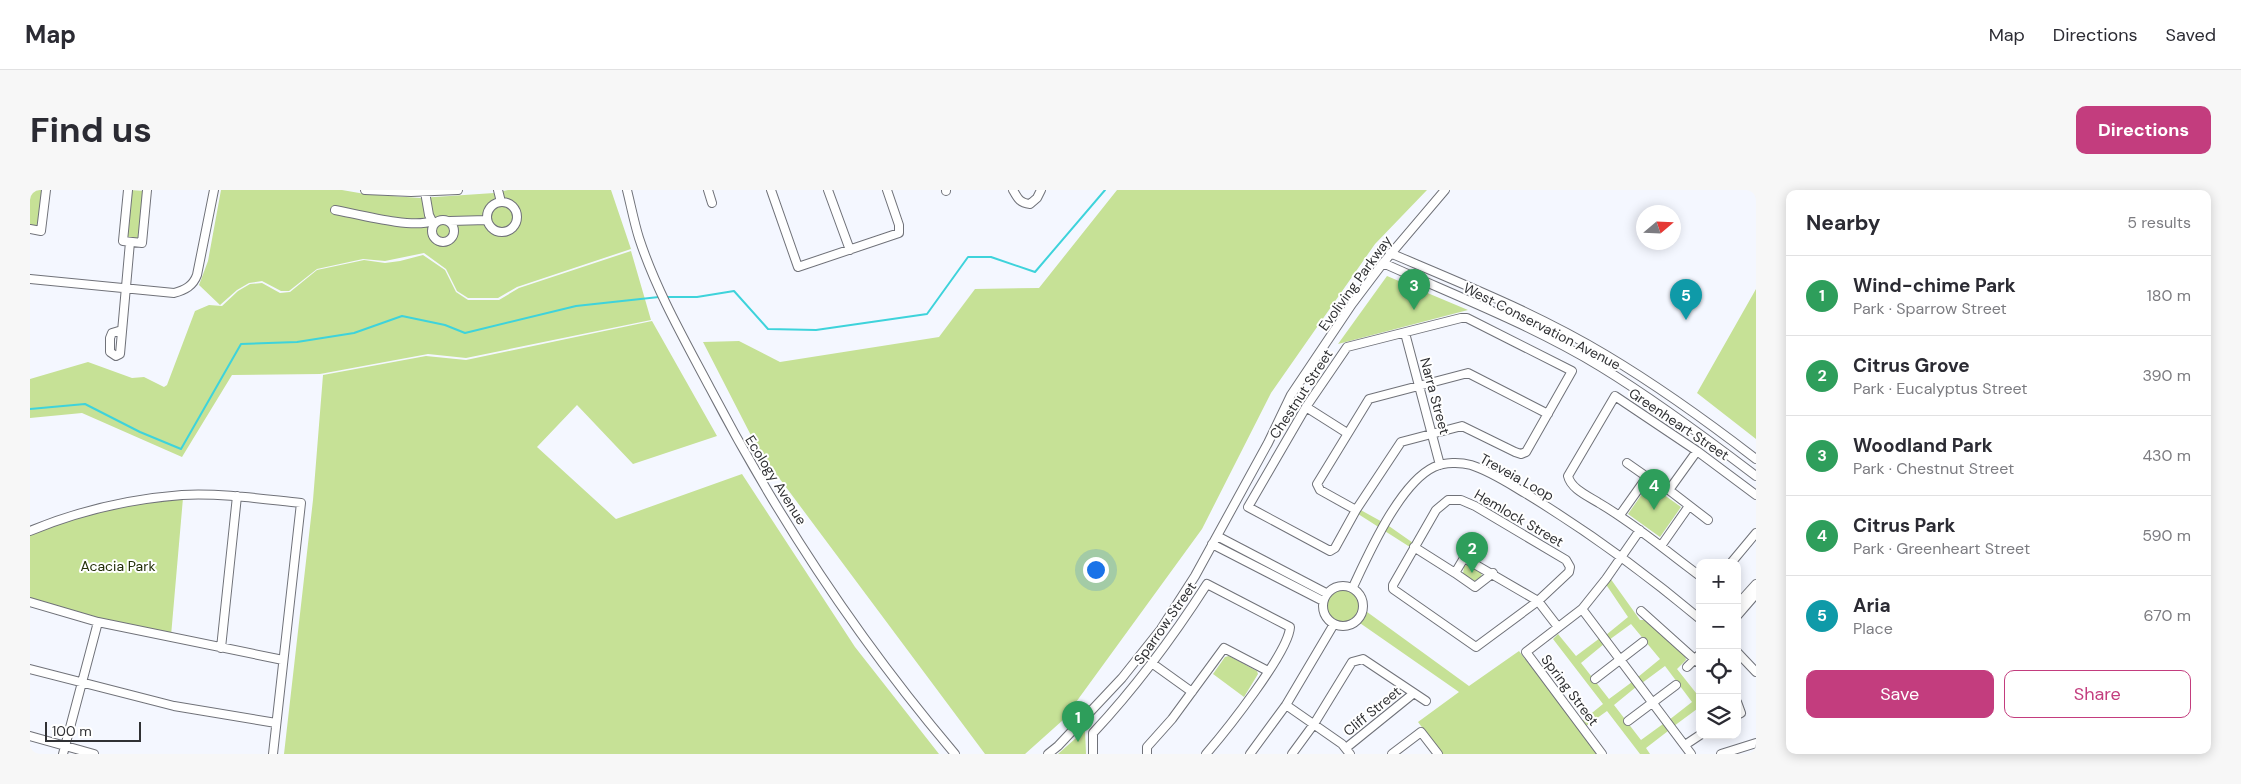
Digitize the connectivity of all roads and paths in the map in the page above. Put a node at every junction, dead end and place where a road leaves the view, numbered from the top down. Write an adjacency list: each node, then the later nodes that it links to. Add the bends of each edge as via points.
1 (46, 190): 23 (street, via 40,231)
2 (128, 190): 24 (street, via 123,241)
3 (147, 190): 24 (street, via 142,243)
4 (214, 190): 29 (street, via 195,281 183,291 174,293)
5 (365, 190): 16 (street)
6 (458, 190): 16 (street)
7 (498, 190): 17 (street)
8 (627, 190): 110 (street, Ecology Avenue, via 639,238 670,311 739,444 860,634)
9 (708, 190): 18 (street)
10 (771, 190): 25 (street, via 798,267)
11 (828, 190): 25 (street)
12 (887, 190): 25 (street, via 899,233)
13 (1013, 190): 14 (street, via 1023,204 1030,204)
14 (1041, 190)
15 (1445, 190): 26 (street, Evoliving Parkway)
16 (425, 192): 22 (street)
17 (501, 202): 20 (street, via 490,208); 20 (street, via 516,210 516,224 509,231 500,232)
18 (712, 203)
19 (334, 210): 22 (street, via 400,222)
20 (487, 220): 21 (street)
21 (450, 222): 22 (street, via 442,219); 22 (street, via 454,230 452,237 440,242 434,237)
22 (433, 223)
23 (30, 230)
24 (130, 242): 29 (street)
25 (850, 250)
26 (1390, 253): 27 (street, Evoliving Parkway); 38 (street, West Conservation Avenue, via 1469,286 1601,352)
27 (1383, 263): 41 (street, West Conservation Avenue, via 1519,324 1601,367 1712,442); 53 (street, Evoliving Parkway, via 1291,395)
28 (30, 279): 29 (street)
29 (127, 288): 30 (street)
30 (122, 330)
31 (1405, 333): 32 (street, Narra Street); 33 (street, Chestnut Street, via 1347,347); 34 (street, Chestnut Street, via 1468,318 1572,371)
32 (1419, 385): 34 (street, via 1468,373); 35 (street, via 1369,399); 36 (street, Narra Street)
33 (1306, 407): 35 (street); 47 (street, Chestnut Street, via 1248,507 1330,551 1335,548)
34 (1548, 414): 36 (street, Chestnut Street, via 1526,452 1521,454 1462,426)
35 (1347, 433): 47 (street, via 1317,484 1320,490)
36 (1432, 433): 40 (street, Narra Street); 47 (street, Chestnut Street, via 1401,442)
37 (1697, 451): 43 (street); 44 (street, Greenheart Street); 48 (street, Greenheart Street, via 1615,396 1568,476 1575,488)
38 (1756, 459)
39 (1627, 464): 42 (street)
40 (1440, 465): 57 (street, Treveia Loop, via 1470,465 1488,472 1546,506); 65 (street, Treveia Loop, via 1420,476 1406,491)
41 (1756, 476)
42 (1648, 477): 43 (street); 48 (street)
43 (1669, 490): 46 (street)
44 (1756, 495)
45 (237, 496): 51 (street, via 183,495 118,504 61,518); 80 (street); 83 (street, via 301,503)
46 (1689, 506): 49 (street); 55 (street)
47 (1356, 510)
48 (1620, 515): 50 (street, Greenheart Street)
49 (1708, 520)
50 (1640, 530): 55 (street, Greenheart Street); 57 (street)
51 (30, 531)
52 (1756, 533): 58 (street)
53 (1217, 536): 54 (street, Evoliving Parkway); 59 (street)
54 (1212, 544): 63 (street); 111 (street, Evoliving Parkway, via 1161,629 1122,678)
55 (1661, 546): 62 (street, Greenheart Street)
56 (1414, 547): 60 (street); 69 (street, Hemlock Street, via 1393,589 1476,647); 69 (street, Hemlock Street, via 1436,510 1448,500 1461,500 1475,506 1566,560 1569,572)
57 (1621, 558): 72 (street, Spring Street); 75 (street, Treveia Loop)
58 (1734, 559)
59 (1280, 568): 63 (street); 66 (street)
60 (1455, 573): 61 (street, via 1476,587); 61 (street, via 1464,558)
61 (1493, 573): 69 (street)
62 (1696, 573)
63 (1276, 577): 68 (street)
64 (1756, 584): 71 (street)
65 (1352, 588): 66 (street, via 1338,585); 77 (street, via 1361,597 1361,615 1352,624)
66 (1326, 593): 68 (street)
67 (1756, 594): 74 (street)
68 (1322, 601): 77 (street, via 1324,615)
69 (1538, 601): 78 (street)
70 (30, 602): 76 (street)
71 (1738, 604)
72 (1582, 609): 78 (street, Spring Street); 84 (street)
73 (1641, 611): 82 (street)
74 (1741, 611)
75 (1696, 616)
76 (98, 622): 80 (street); 92 (street)
77 (1334, 624): 98 (street)
78 (1558, 628): 119 (street, Spring Street, via 1526,652)
79 (1643, 642): 84 (street)
80 (221, 648): 83 (street)
81 (1741, 656): 90 (street)
82 (1696, 657)
83 (283, 660): 100 (street)
84 (1620, 660): 91 (street); 97 (street)
85 (1696, 661): 87 (street)
86 (1153, 664): 89 (street, Sparrow Street, via 1208,584 1290,627 1289,636); 94 (street); 112 (street, Sparrow Street, via 1093,733)
87 (1687, 668)
88 (30, 669): 92 (street)
89 (1268, 670): 94 (street, via 1224,648); 114 (street, Sparrow Street, via 1234,722)
90 (1756, 672)
91 (1595, 679)
92 (82, 682): 100 (street, via 174,706); 106 (street)
93 (1676, 685): 97 (street)
94 (1192, 692): 113 (street, via 1147,747)
95 (1414, 693): 96 (street, Cliff Street); 101 (street, Cliff Street, via 1363,659 1358,659 1352,662); 107 (street, Cliff Street)
96 (1426, 701)
97 (1652, 703): 99 (street); 105 (street)
98 (1286, 705): 101 (street); 115 (street)
99 (1628, 721)
100 (276, 723): 109 (street)
101 (1314, 724): 107 (street); 116 (street)
102 (30, 736): 106 (street)
103 (1696, 738): 105 (street)
104 (1756, 743): 121 (street)
105 (1685, 746): 120 (street)
106 (64, 750): 108 (street)
107 (1348, 751)
108 (94, 754)
109 (273, 754)
110 (955, 754)
111 (1048, 754)
112 (1094, 754)
113 (1147, 754)
114 (1206, 754)
115 (1250, 754)
116 (1292, 754)
117 (1392, 754): 118 (street, via 1421,732)
118 (1438, 754)
119 (1602, 754)
120 (1691, 754)
121 (1722, 754)

